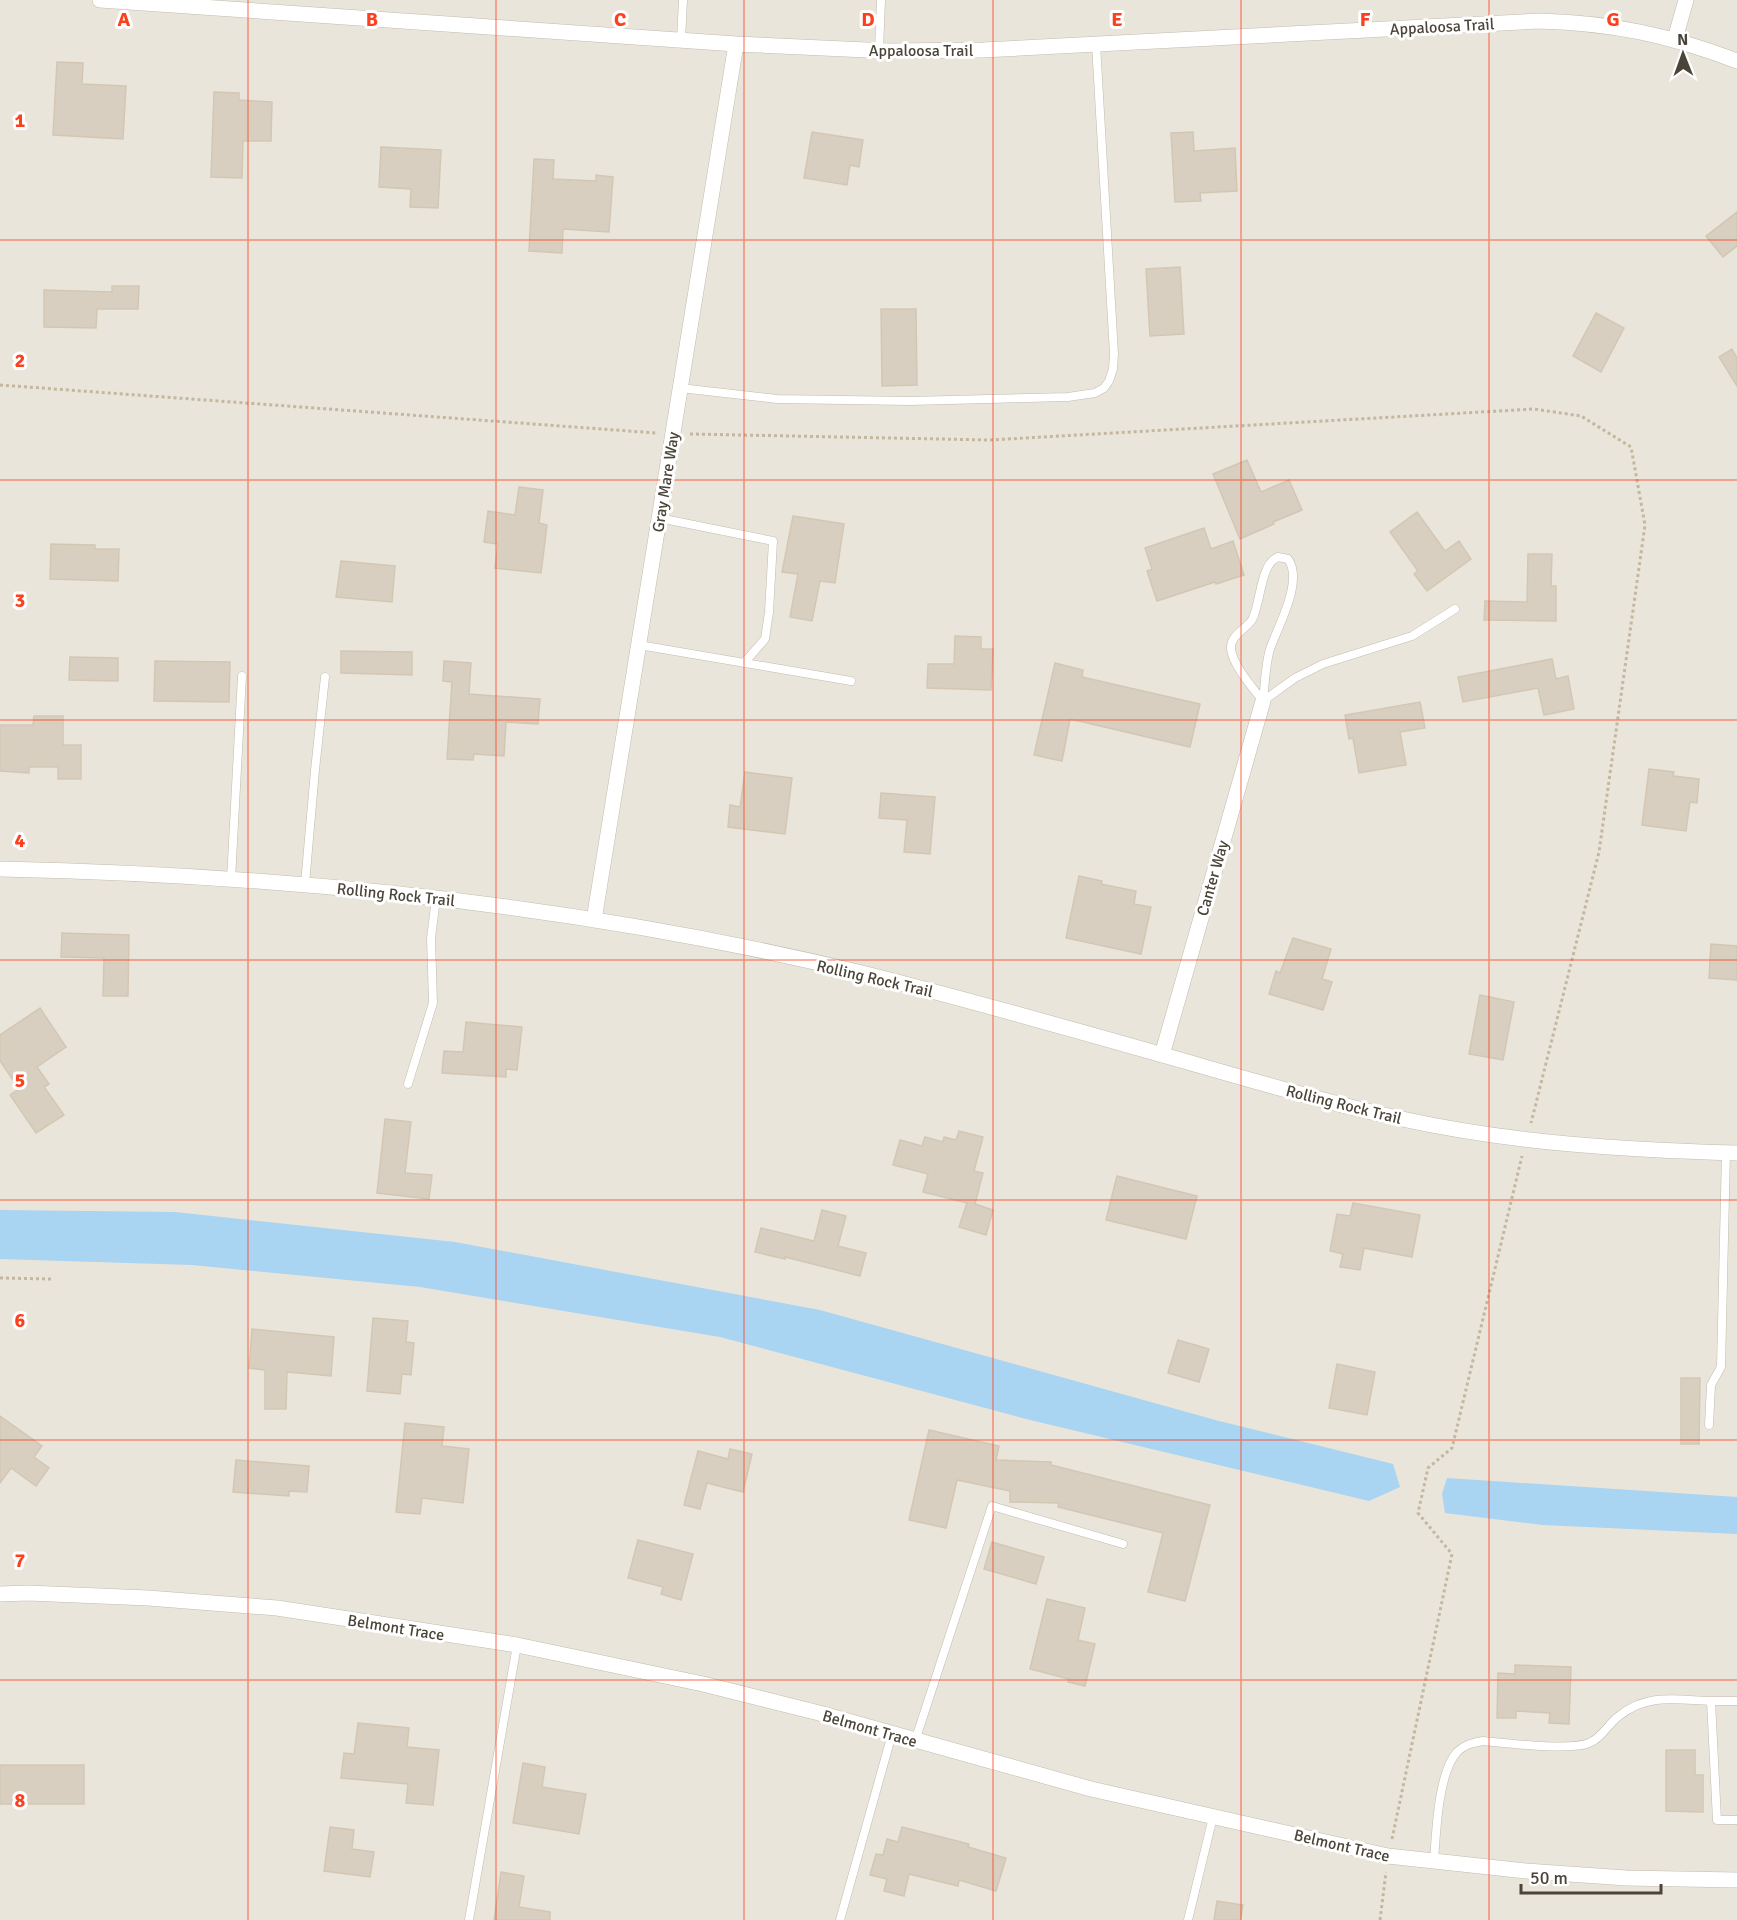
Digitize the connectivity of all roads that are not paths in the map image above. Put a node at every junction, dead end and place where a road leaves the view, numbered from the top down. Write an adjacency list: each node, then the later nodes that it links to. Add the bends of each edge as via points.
1 (100, 0): 6 (street, Appaloosa Trail)
2 (683, 0): 6 (lane)
3 (881, 0): 9 (lane)
4 (1686, 0): 5 (street)
5 (1676, 39): 8 (street, Appaloosa Trail, via 1625,28 1539,21); 10 (street, Appaloosa Trail)
6 (681, 40): 7 (street, Appaloosa Trail)
7 (736, 44): 9 (street, Appaloosa Trail); 11 (street, Gray Mare Way)
8 (1096, 44): 9 (street, Appaloosa Trail); 11 (lane, via 1114,354 1113,369 1104,388 1068,397 909,401 777,399)
9 (879, 50)
10 (1737, 61)
11 (680, 388): 12 (street, Gray Mare Way)
12 (659, 518): 14 (street, Gray Mare Way); 15 (lane, via 773,541 765,639)
13 (1455, 609): 19 (lane, via 1412,636 1323,664)
14 (639, 645): 15 (lane); 24 (street, Gray Mare Way)
15 (744, 663): 18 (lane)
16 (242, 676): 21 (lane)
17 (325, 677): 22 (lane)
18 (851, 681)
19 (1263, 701): 19 (lane, via 1246,680 1231,645 1252,620 1267,567 1278,557 1292,564 1292,590 1269,652); 25 (street, Canter Way)
20 (0, 869): 21 (street, Rolling Rock Trail)
21 (231, 879): 22 (street, Rolling Rock Trail)
22 (305, 884): 23 (street, Rolling Rock Trail)
23 (436, 898): 24 (street, Rolling Rock Trail); 26 (lane, via 431,938 433,1004)
24 (594, 920): 25 (street, Rolling Rock Trail, via 858,972)
25 (1162, 1055): 27 (street, Rolling Rock Trail, via 1406,1120 1570,1145)
26 (408, 1084)
27 (1731, 1152): 28 (lane, via 1721,1367 1711,1384)
28 (1709, 1425)
29 (1123, 1544): 35 (lane, via 992,1506)
30 (0, 1594): 31 (street, Belmont Trace, via 148,1598 277,1608)
31 (517, 1645): 34 (street, Belmont Trace, via 703,1684); 40 (lane)
32 (1711, 1701): 33 (lane); 37 (lane, via 1717,1820); 38 (lane, via 1651,1699 1632,1705 1588,1744 1570,1747 1469,1743 1450,1761 1435,1823)
33 (1737, 1701)
34 (892, 1734): 35 (street, Belmont Trace); 41 (lane)
35 (915, 1741): 36 (street, Belmont Trace, via 1091,1789)
36 (1213, 1817): 38 (street, Belmont Trace, via 1388,1856); 42 (lane)
37 (1737, 1820)
38 (1434, 1862): 39 (street, Belmont Trace, via 1615,1877)
39 (1737, 1880)
40 (469, 1920)
41 (840, 1920)
42 (1188, 1920)

